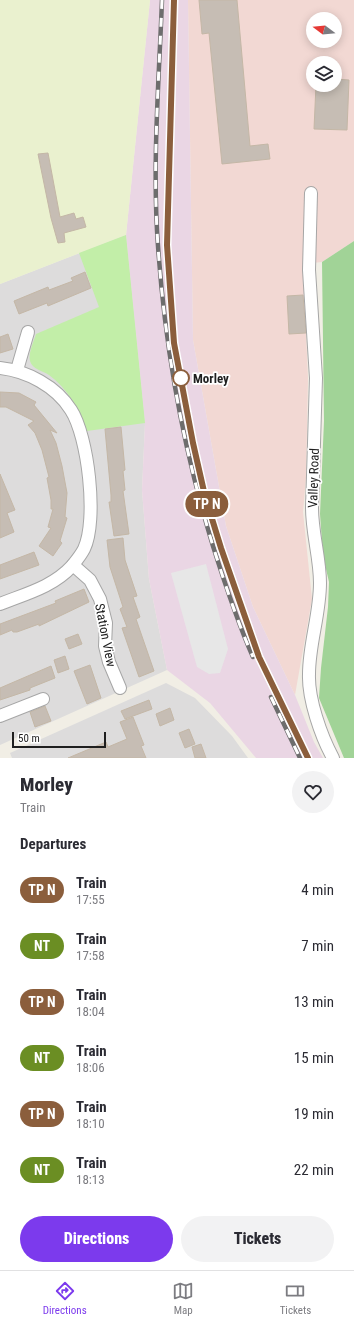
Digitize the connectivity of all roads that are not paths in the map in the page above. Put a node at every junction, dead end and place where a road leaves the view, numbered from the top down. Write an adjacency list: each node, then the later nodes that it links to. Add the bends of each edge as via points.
1 (311, 193): 10 (street, Valley Road, via 309,270 316,378 312,527 320,582 319,611 309,673 310,694 327,748)
2 (28, 332): 4 (street)
3 (0, 368): 4 (street)
4 (17, 370): 5 (street, via 34,377 54,392 71,410 81,434 91,499 90,526 84,548)
5 (73, 566): 6 (street, via 44,588); 7 (street, Station View, via 90,580 100,599 106,623 105,646)
6 (0, 604)
7 (120, 688)
8 (43, 699): 9 (street)
9 (0, 716)
10 (333, 758)

